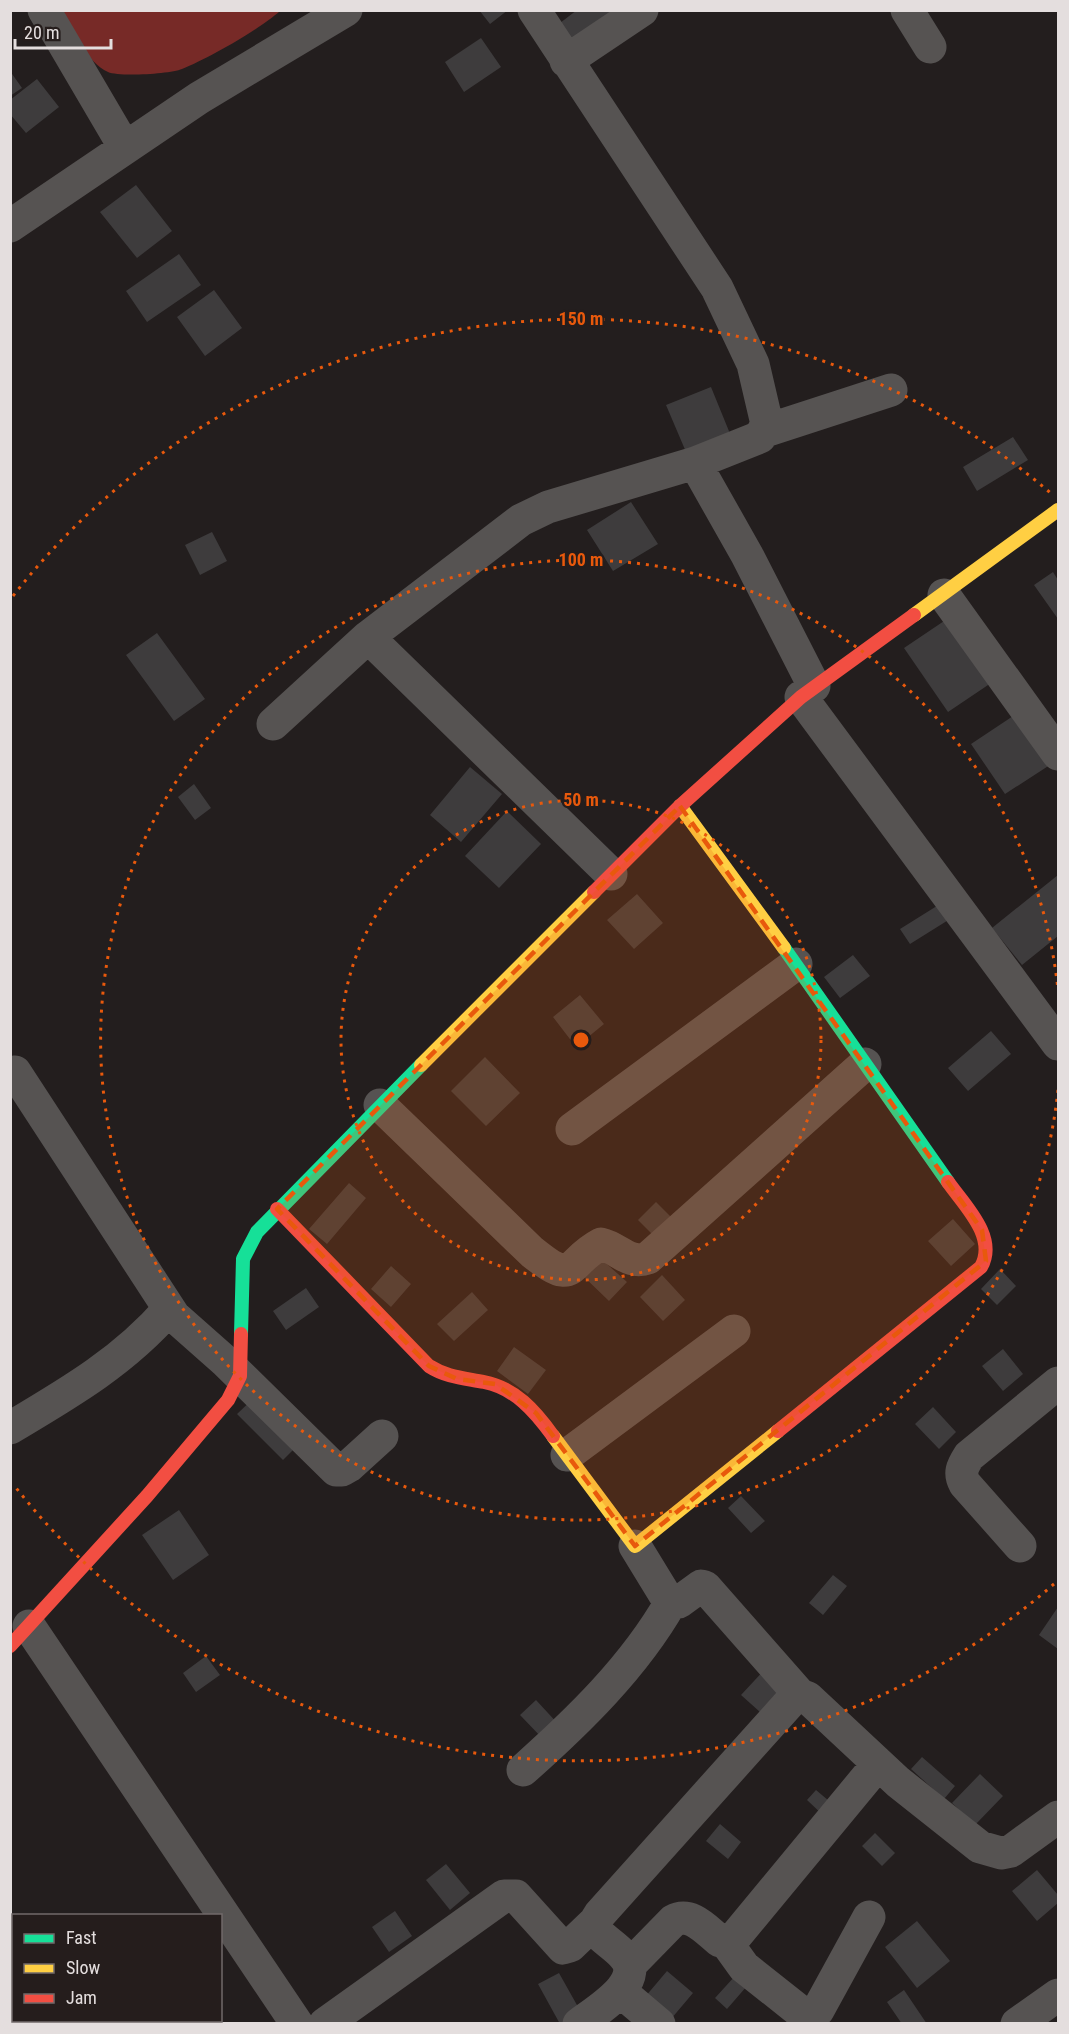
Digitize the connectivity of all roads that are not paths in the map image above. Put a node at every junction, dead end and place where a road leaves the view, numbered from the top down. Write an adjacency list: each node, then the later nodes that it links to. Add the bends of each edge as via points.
1 (44, 10): 8 (street)
2 (346, 10): 8 (street, via 199,98)
3 (534, 10): 7 (street)
4 (642, 10): 7 (street)
5 (907, 10): 6 (street)
6 (930, 47)
7 (566, 61): 11 (street, via 717,288 753,364 767,424)
8 (125, 148): 9 (street)
9 (10, 226)
10 (891, 390): 11 (street)
11 (765, 430): 12 (street, via 760,437)
12 (695, 463): 15 (street, via 548,507 520,520); 16 (street, via 747,555)
13 (1056, 519): 14 (street)
14 (944, 595): 16 (street); 18 (street)
15 (368, 637): 17 (street); 20 (street)
16 (807, 691): 19 (street); 22 (street)
17 (273, 724)
18 (1059, 754)
19 (680, 806): 20 (street); 21 (street)
20 (611, 874): 25 (street)
21 (796, 964): 23 (street); 26 (street)
22 (1059, 1044)
23 (865, 1064): 25 (street, via 648,1258 639,1262 601,1244 571,1270 560,1271 532,1252); 35 (street, via 982,1230 988,1250 986,1261)
24 (12, 1072): 28 (street)
25 (380, 1105): 27 (street)
26 (572, 1129)
27 (277, 1209): 30 (street, via 257,1232 243,1258); 34 (street, via 429,1366 440,1374 495,1384 516,1395 536,1413)
28 (172, 1313): 30 (street); 32 (street, via 88,1383)
29 (734, 1330): 34 (street)
30 (233, 1369): 33 (street, via 336,1470 349,1466); 38 (street, via 228,1400)
31 (1059, 1383): 36 (street, via 969,1456 963,1466 964,1484)
32 (10, 1428)
33 (382, 1436)
34 (567, 1455): 35 (street)
35 (635, 1546): 37 (street)
36 (1020, 1546)
37 (671, 1602): 39 (street, via 679,1602 705,1587); 41 (street, via 627,1664 581,1715)
38 (20, 1636): 43 (street)
39 (800, 1695): 40 (street, via 808,1698); 45 (street)
40 (878, 1764): 42 (street, via 990,1851 1011,1851); 47 (street, via 735,1937)
41 (522, 1770)
42 (1059, 1817)
43 (213, 1914)
44 (869, 1917): 50 (street)
45 (595, 1923): 48 (street, via 595,1930 624,1956); 52 (street, via 563,1948 516,1896 504,1896)
46 (228, 1935): 51 (street)
47 (726, 1942): 48 (street, via 690,1918 681,1917 673,1921); 50 (street, via 744,1967)
48 (625, 1978): 53 (street); 54 (street)
49 (1059, 1995): 55 (street)
50 (809, 2020)
51 (297, 2024)
52 (325, 2024)
53 (579, 2024)
54 (659, 2024)
55 (1017, 2024)

